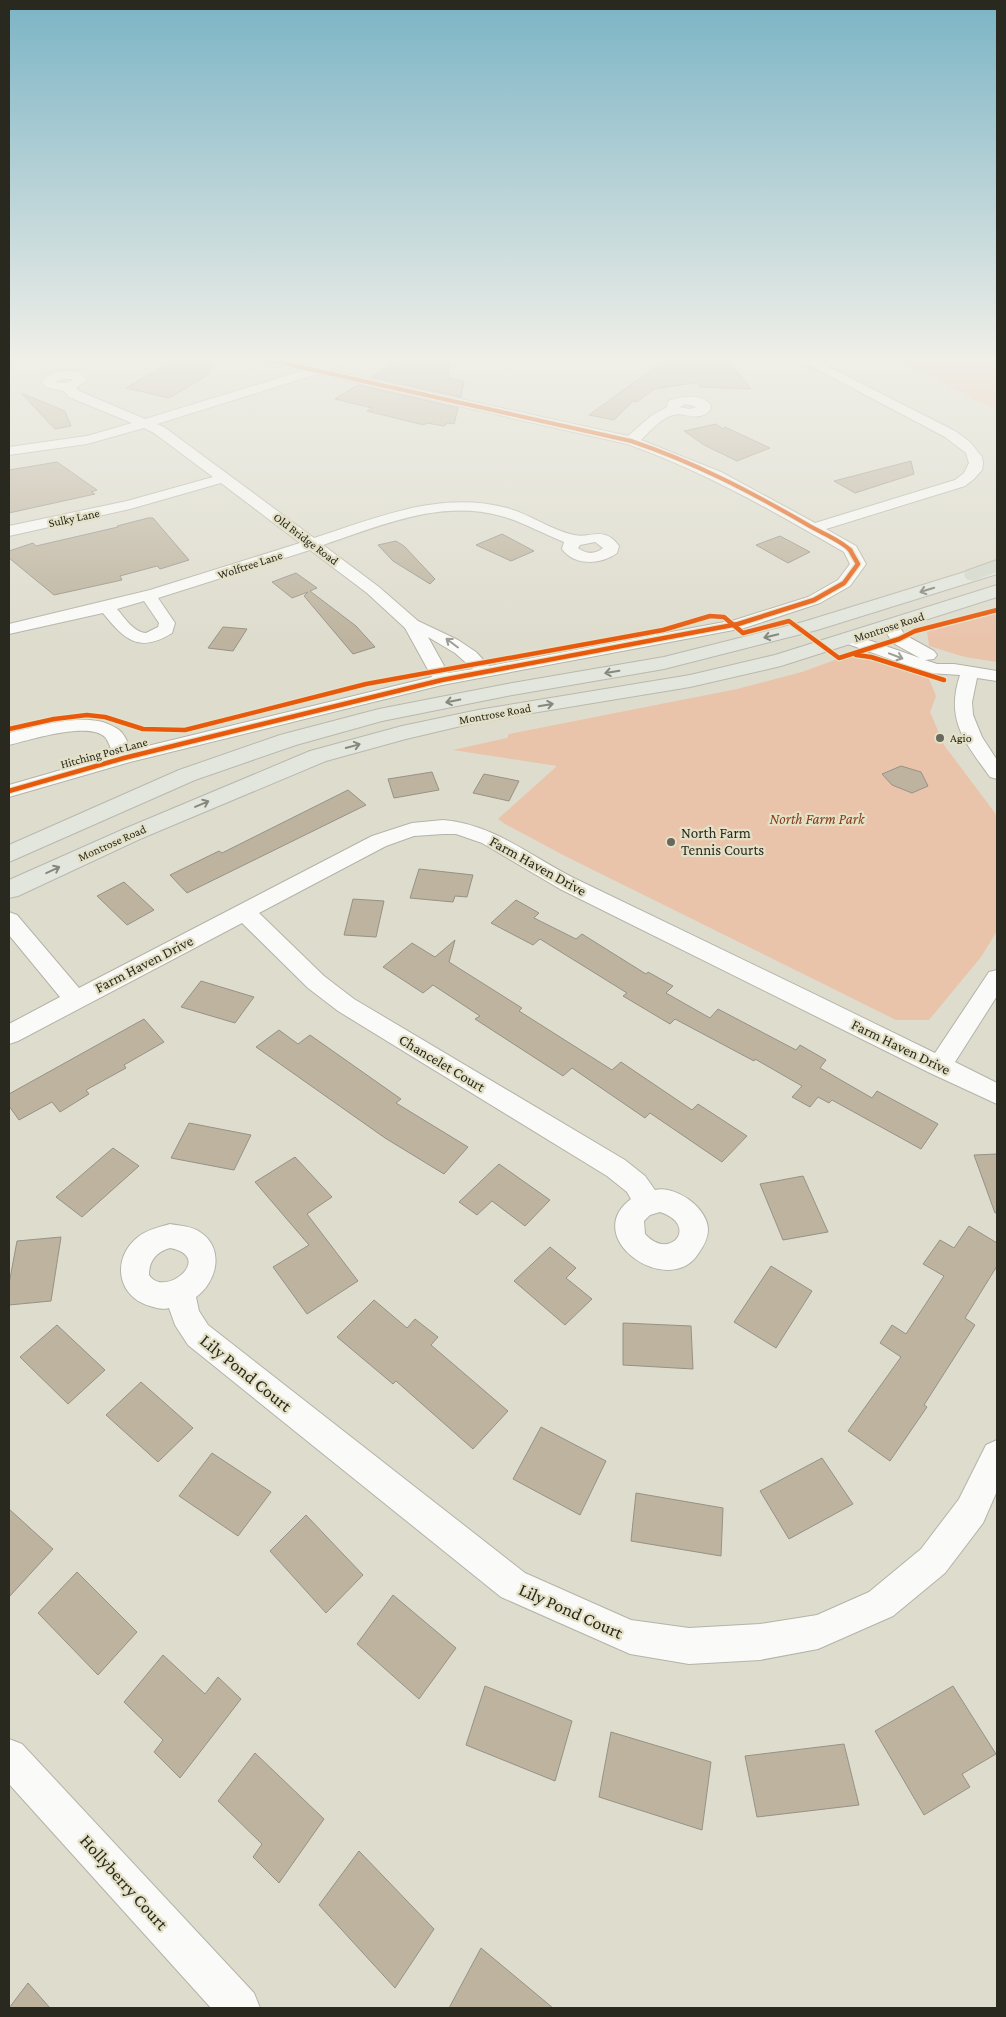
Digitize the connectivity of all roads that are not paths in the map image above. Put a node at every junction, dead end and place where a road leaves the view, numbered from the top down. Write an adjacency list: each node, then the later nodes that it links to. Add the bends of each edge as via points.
1 (190, 453): 4 (street, Old Bridge Road)
2 (665, 453): 5 (street, Hitching Post Lane, via 692,463)
3 (973, 453): 5 (street, via 976,470 960,484)
4 (224, 478): 6 (street, Sulky Lane, via 130,505); 8 (street, Old Bridge Road)
5 (814, 528): 18 (street, Hitching Post Lane, via 850,549 858,564 844,583 814,600 735,625)
6 (9, 531)
7 (574, 541): 8 (street, Wolftree Lane, via 501,511 447,506 395,516)
8 (313, 544): 11 (street, Wolftree Lane); 13 (street, Old Bridge Road)
9 (997, 567): 25 (main road, Montrose Road, one-way to 25, via 810,626 664,663 379,716 288,740 187,775)
10 (997, 591): 14 (main road, Montrose Road)
11 (149, 596): 12 (street, Wolftree Lane); 12 (street, via 167,623 166,629 148,638 129,634)
12 (106, 607): 15 (street, Wolftree Lane)
13 (412, 625): 18 (street, Old Bridge Road, one-way to 13, via 445,637); 20 (street, Old Bridge Road)
14 (890, 626): 16 (main road, Montrose Road); 17 (street, via 899,639 911,647)
15 (9, 629)
16 (851, 639): 17 (street, one-way to 17, via 935,669); 26 (main road, Montrose Road, one-way to 16, via 318,756 478,716 690,680 781,660)
17 (962, 671): 19 (street); 23 (street, via 964,722)
18 (486, 672): 20 (street, Hitching Post Lane)
19 (997, 676)
20 (442, 680): 22 (street, Hitching Post Lane)
21 (9, 739): 22 (street, via 83,724 109,731)
22 (124, 758): 24 (street, Hitching Post Lane)
23 (997, 773)
24 (9, 791)
25 (9, 854)
26 (9, 890)
27 (244, 912): 30 (street, Farm Haven Drive); 32 (street, Farm Haven Drive, via 379,841 412,830 458,828 489,838 568,884); 34 (street, Chancelet Court, via 316,982 346,1006 616,1168 636,1184)
28 (9, 920): 30 (street)
29 (997, 978): 32 (street)
30 (76, 1000): 31 (street, Farm Haven Drive)
31 (9, 1035)
32 (939, 1066): 33 (street, Farm Haven Drive)
33 (997, 1094)
34 (648, 1202)
35 (180, 1292): 36 (street, Lily Pond Court, via 185,1316 198,1335 513,1585 630,1637 689,1646 760,1642 818,1632 881,1604 932,1561 971,1511)
36 (997, 1456)
37 (9, 1757): 38 (street, Hollyberry Court)
38 (239, 2008)

